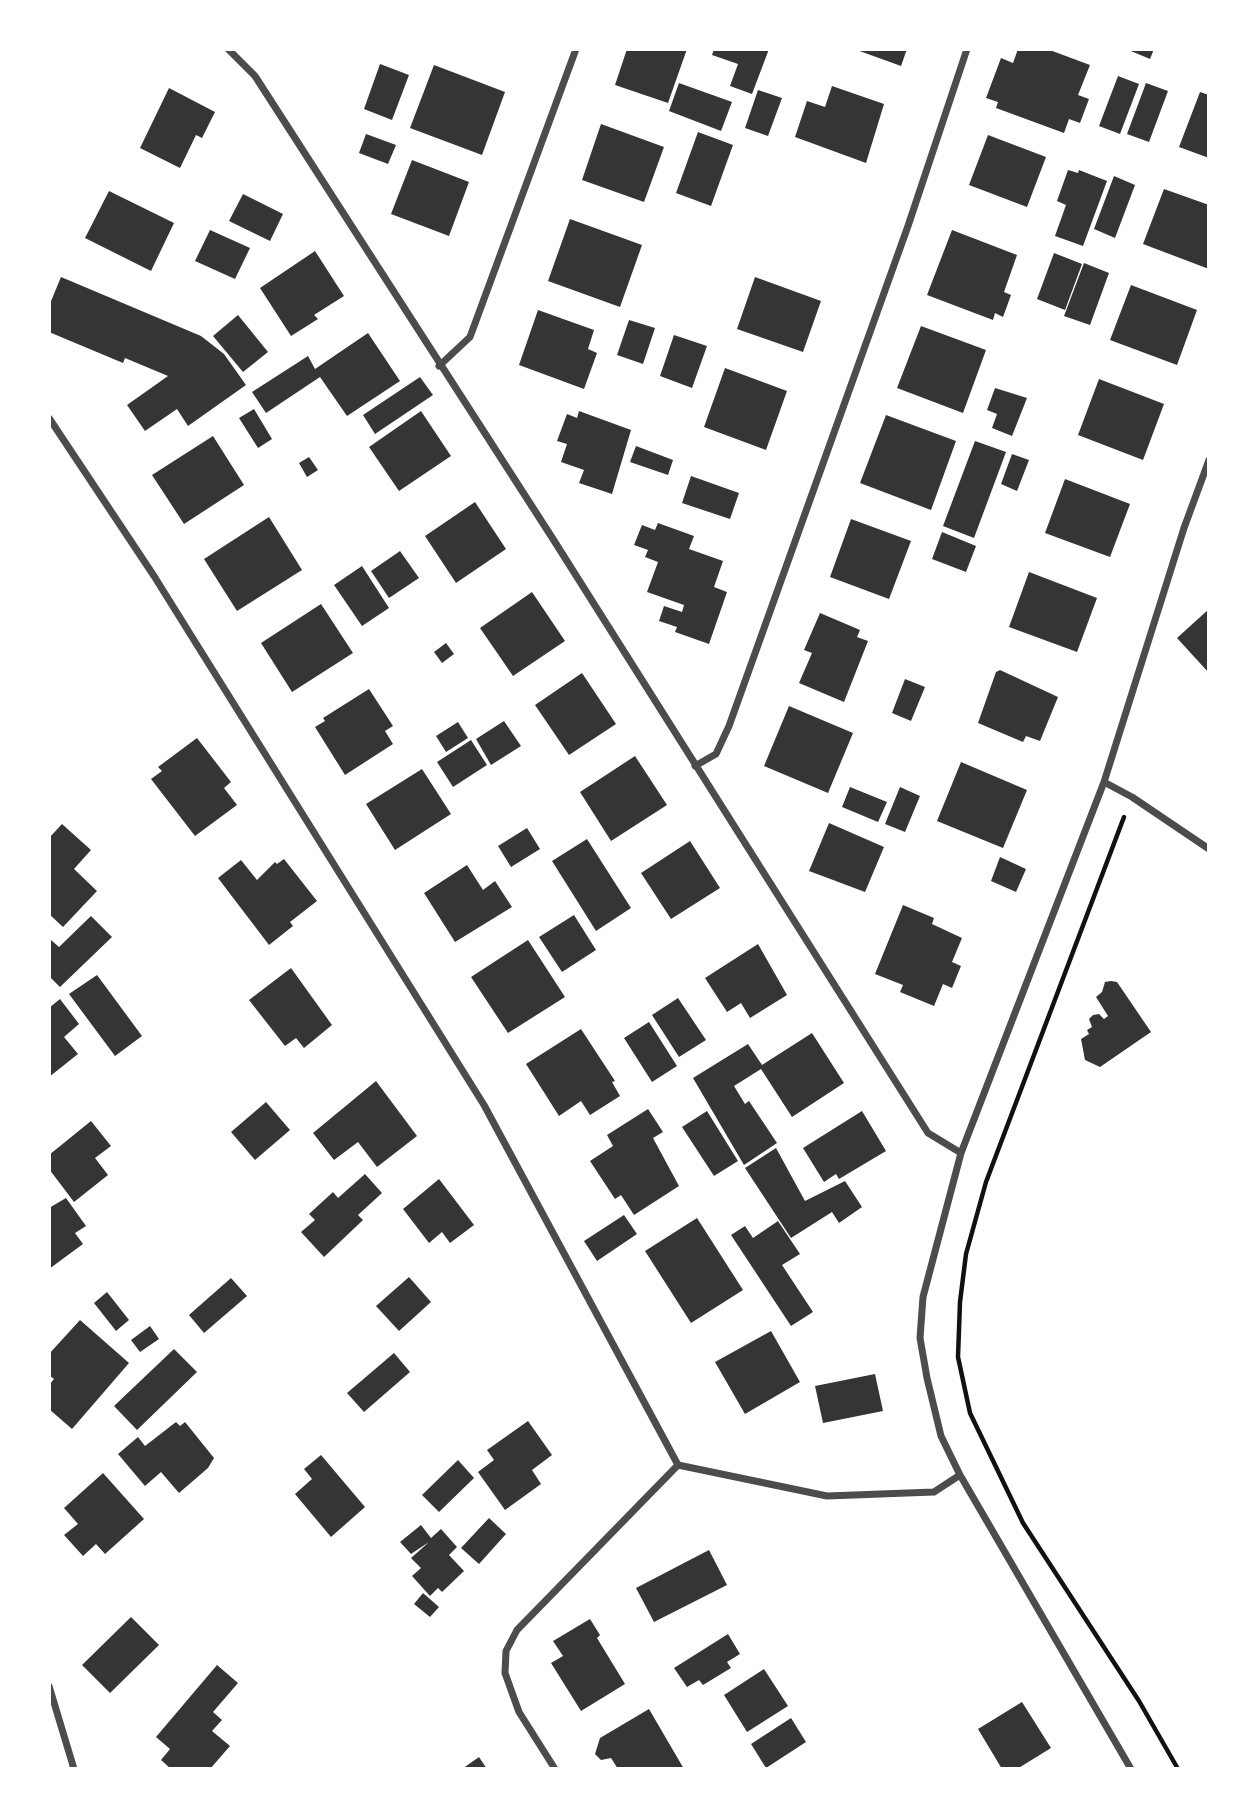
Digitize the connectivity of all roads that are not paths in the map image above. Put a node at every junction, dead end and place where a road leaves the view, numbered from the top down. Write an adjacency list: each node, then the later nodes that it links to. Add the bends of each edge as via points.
1 (228, 49): 4 (street, via 255,76)
2 (576, 49): 4 (street, via 470,337)
3 (967, 49): 7 (street, via 729,726 716,754)
4 (439, 366): 7 (street)
5 (49, 418): 11 (street, via 154,576 484,1105)
6 (1209, 460): 8 (street)
7 (695, 766): 10 (street, via 928,1133)
8 (1104, 782): 9 (street); 10 (street)
9 (1209, 849)
10 (961, 1153): 12 (street, via 926,1284 920,1338 942,1436)
11 (678, 1465): 12 (street, via 827,1496 934,1492); 15 (street, via 517,1630 506,1651 505,1673 519,1712)
12 (960, 1475): 16 (street)
13 (49, 1686): 14 (street)
14 (74, 1769)
15 (555, 1769)
16 (1131, 1769)

